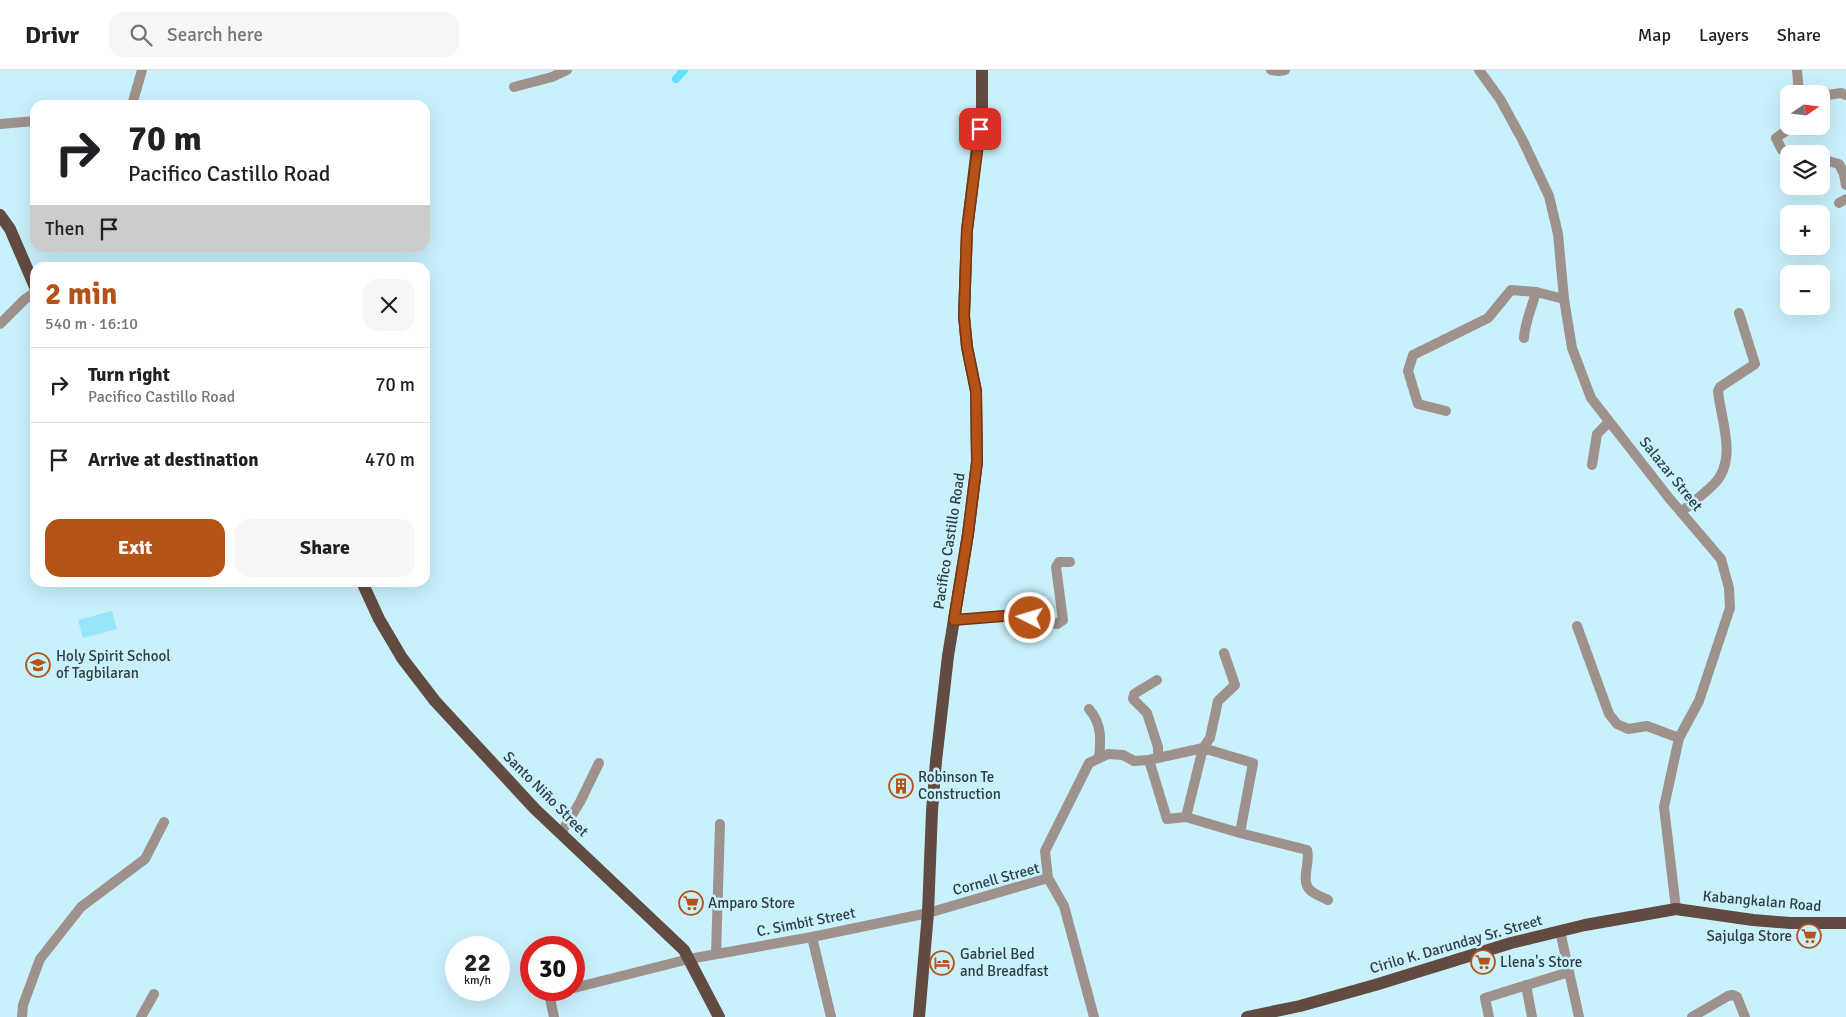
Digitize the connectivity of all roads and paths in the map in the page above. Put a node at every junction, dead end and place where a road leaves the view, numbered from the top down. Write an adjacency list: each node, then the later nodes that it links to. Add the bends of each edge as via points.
1 (142, 70): 12 (street)
2 (567, 70): 9 (street)
3 (982, 70): 33 (main road, Pacifico Castillo Road, via 982,107 967,230 964,316 976,391 978,453)
4 (1272, 70): 5 (street)
5 (1285, 70)
6 (1479, 70): 23 (street, Salazar Street, via 1500,99 1549,196 1558,234)
7 (1797, 70): 8 (street)
8 (1798, 85)
9 (514, 87)
10 (1830, 95): 11 (street)
11 (1846, 95)
12 (133, 100)
13 (30, 121): 14 (street)
14 (0, 124)
15 (1780, 135): 16 (street, via 1776,138)
16 (1780, 146)
17 (1830, 162): 18 (street, via 1839,164)
18 (1846, 185)
19 (0, 215): 20 (main road, via 10,229)
20 (30, 275)
21 (1536, 292): 23 (street); 26 (street, via 1524,327); 27 (street, via 1512,290 1488,318 1413,355 1408,371 1418,404)
22 (30, 296): 25 (street)
23 (1564, 299): 28 (street, Salazar Street, via 1572,348 1591,398)
24 (1739, 313): 30 (street, via 1755,364 1720,387 1718,392 1727,442 1723,470 1715,483)
25 (0, 324)
26 (1524, 338)
27 (1446, 411)
28 (1608, 422): 29 (street, via 1597,434); 30 (street, Salazar Street)
29 (1592, 465)
30 (1681, 512): 38 (street, Salazar Street, via 1721,559 1730,588 1730,608 1700,702)
31 (1070, 562): 33 (street, via 1059,562 1056,567 1063,620 1057,624 1016,615)
32 (364, 587): 46 (main road, Santo Niño Street, via 402,658 435,701)
33 (954, 620): 51 (main road, Pacifico Castillo Road, via 932,812)
34 (1577, 626): 38 (street, via 1609,714 1616,724 1628,729 1647,726)
35 (1224, 653): 39 (street, via 1235,685 1218,701 1210,738)
36 (1157, 680): 41 (street, via 1134,694 1133,699 1147,714 1158,747)
37 (1089, 708): 40 (street, via 1096,717 1101,736)
38 (1679, 738): 50 (street, Salazar Street, via 1664,807)
39 (1203, 748): 41 (street); 43 (street); 47 (street, via 1253,762)
40 (1099, 758): 41 (street, via 1108,754 1123,755 1134,761); 48 (street, via 1089,763 1044,851)
41 (1153, 758): 43 (street, via 1167,819)
42 (599, 763): 46 (street)
43 (1186, 817): 47 (street)
44 (164, 822): 62 (street, via 145,859 81,908 40,959 23,1005)
45 (720, 824): 55 (street)
46 (560, 833): 56 (main road, Santo Niño Street, via 668,933)
47 (1240, 833): 49 (street, via 1307,850 1308,889)
48 (1048, 878): 51 (street, Cornell Street); 68 (street, Cornell Street, via 1064,906)
49 (1328, 900)
50 (1676, 910): 52 (main road, Kabangkalan Road, via 1782,922); 53 (main road, Cirilo K. Darunday Sr. Street)
51 (928, 913): 54 (street, C. Simbit Street); 67 (main road, Pacifico Castillo Road)
52 (1846, 923)
53 (1560, 931): 57 (street); 69 (main road, Cirilo K. Darunday Sr. Street, via 1511,943 1389,982)
54 (812, 937): 55 (street, C. Simbit Street); 66 (street)
55 (716, 954): 56 (street, C. Simbit Street)
56 (689, 959): 58 (street, C. Simbit Street); 65 (main road, Santo Niño Street)
57 (1569, 972): 59 (street); 72 (street)
58 (585, 985)
59 (1526, 986): 70 (street, via 1485,998); 71 (street)
60 (154, 994): 63 (street)
61 (551, 1001): 64 (street)
62 (22, 1017)
63 (141, 1017)
64 (554, 1017)
65 (719, 1017)
66 (831, 1017)
67 (919, 1017)
68 (1094, 1017)
69 (1247, 1017)
70 (1489, 1017)
71 (1532, 1017)
72 (1579, 1017)
73 (1692, 1017): 74 (street, via 1733,994)
74 (1745, 1017)

